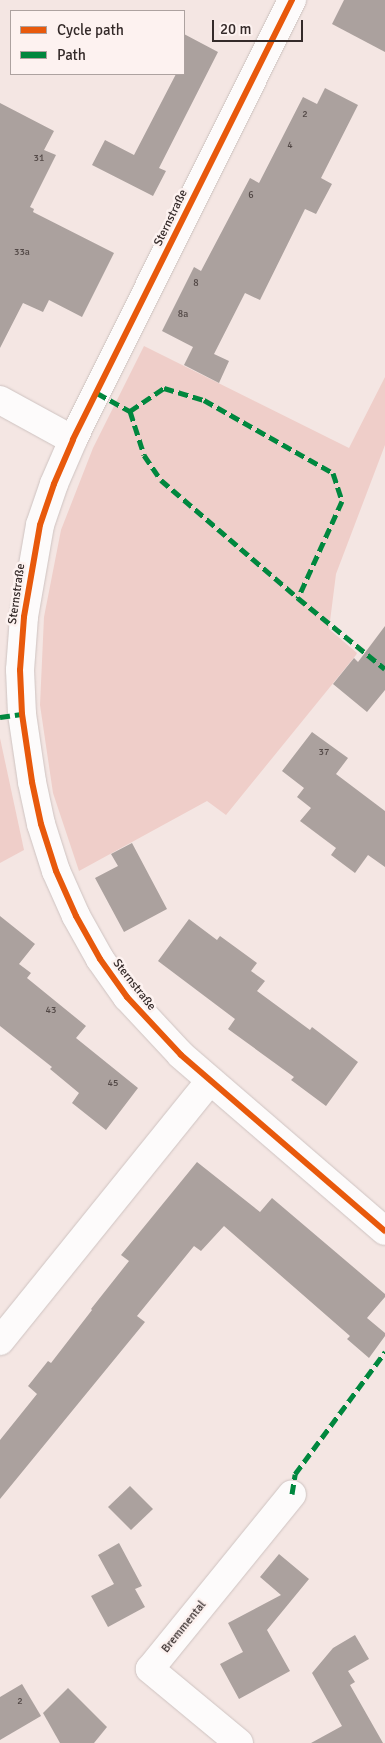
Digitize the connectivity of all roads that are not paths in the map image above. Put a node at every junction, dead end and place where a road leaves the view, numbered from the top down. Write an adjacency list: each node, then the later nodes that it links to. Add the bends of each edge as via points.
1 (292, 0): 3 (street, Sternstraße)
2 (0, 400): 3 (street)
3 (73, 440): 4 (street, Sternstraße, via 40,525 24,617 20,670 22,714 32,782 56,871 100,960 153,1027)
4 (210, 1081): 5 (street, Sternstraße); 6 (street)
5 (385, 1231)
6 (3, 1331)
7 (292, 1494): 8 (street, Bremmental, via 150,1669)
8 (239, 1743)

